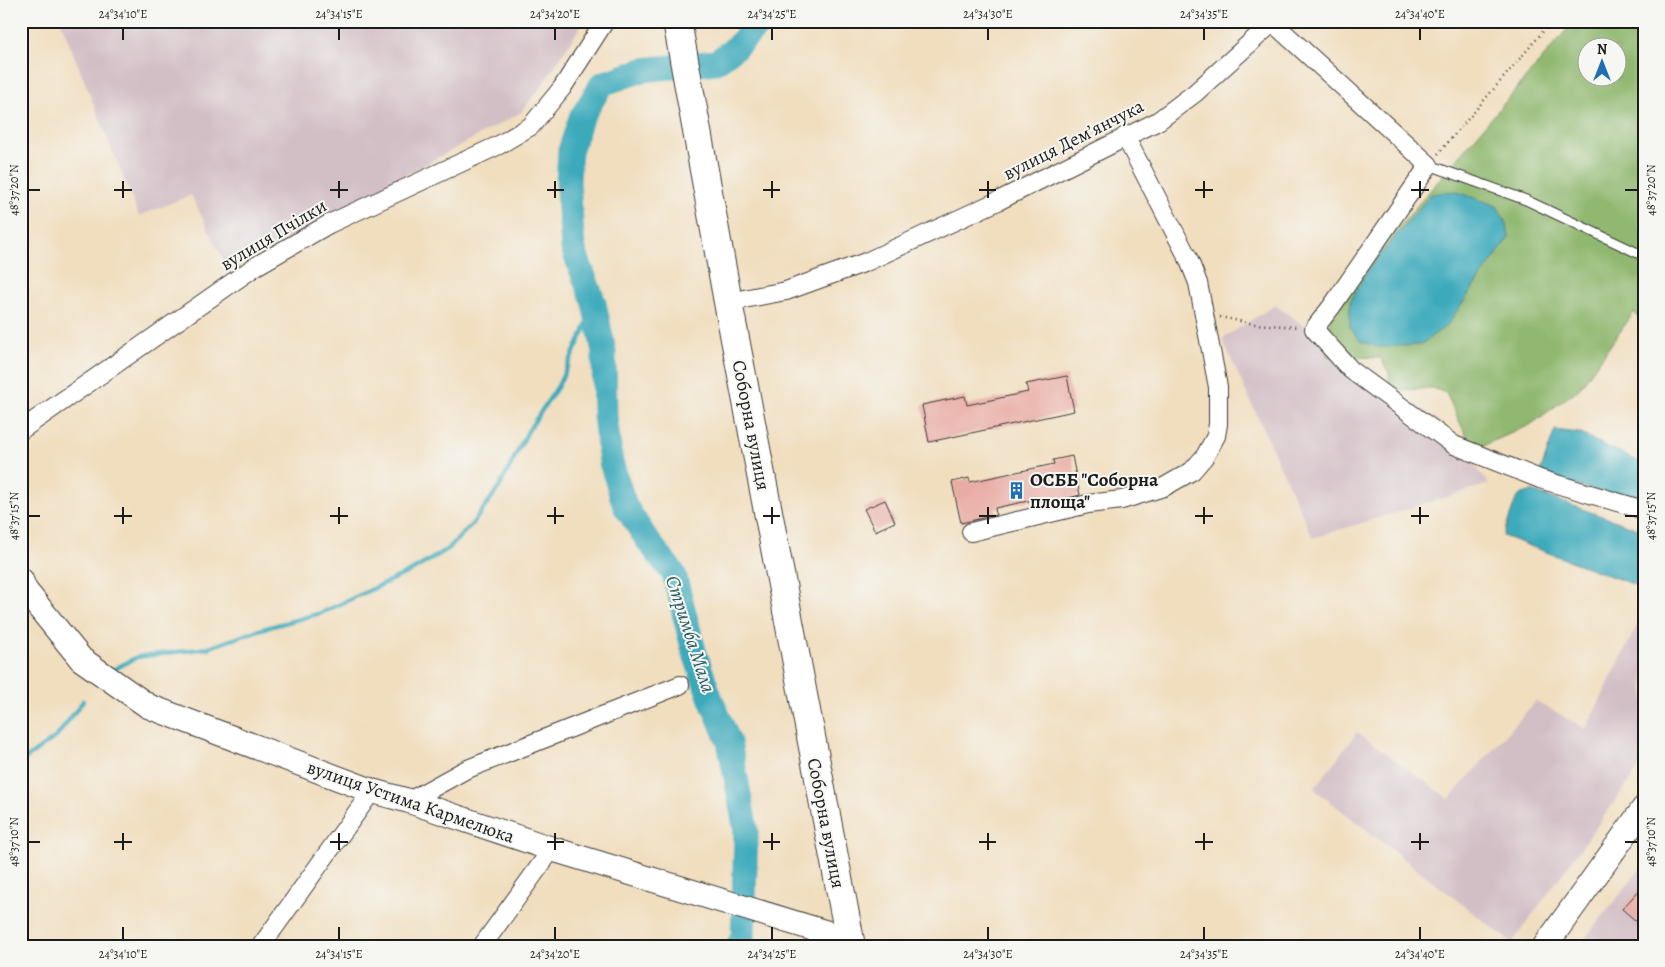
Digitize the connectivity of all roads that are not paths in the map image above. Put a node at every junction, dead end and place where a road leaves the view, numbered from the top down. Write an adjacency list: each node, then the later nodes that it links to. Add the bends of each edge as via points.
1 (605, 21): 8 (street, вулиця Пчілки, via 562,88 531,126 499,145 329,224 256,266)
2 (677, 21): 7 (main road, Соборна вулиця)
3 (1271, 22): 4 (street, вулиця Демʼянчука, via 1195,93 1158,121); 5 (street)
4 (1125, 136): 7 (street, вулиця Демʼянчука, via 998,201 866,262 786,291); 10 (street, via 1188,258 1198,284 1218,387 1216,436 1192,471 1164,487 1122,500 1088,504)
5 (1429, 165): 6 (lane, via 1526,200); 9 (street, via 1314,328 1351,370 1454,446 1540,478)
6 (1644, 256)
7 (728, 302): 17 (main road, Соборна вулиця)
8 (21, 430)
9 (1644, 510)
10 (971, 532)
11 (21, 580): 13 (street, вулиця Устима Кармелюка, via 25,590 81,659 148,706)
12 (680, 685): 14 (street, via 465,770)
13 (372, 791): 14 (street, вулиця Устима Кармелюка); 18 (street)
14 (409, 801): 16 (street, вулиця Устима Кармелюка)
15 (1644, 808): 20 (street)
16 (552, 849): 17 (street, вулиця Устима Кармелюка, via 762,913); 19 (street)
17 (851, 944)
18 (262, 946)
19 (482, 946)
20 (1545, 946)

